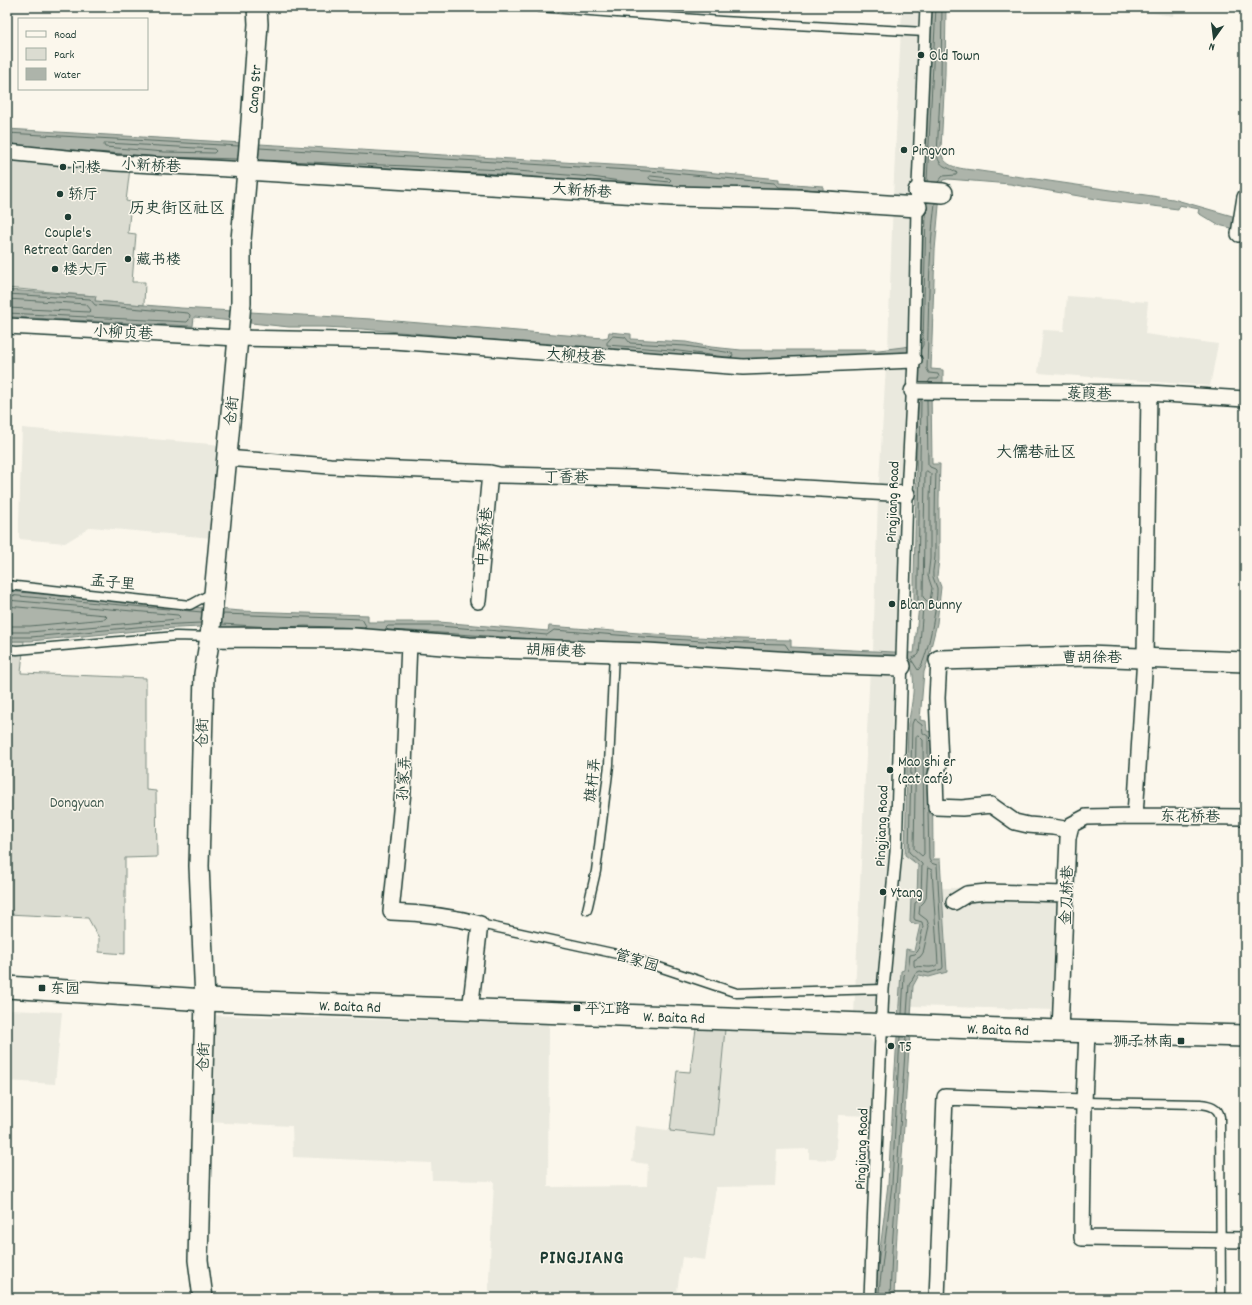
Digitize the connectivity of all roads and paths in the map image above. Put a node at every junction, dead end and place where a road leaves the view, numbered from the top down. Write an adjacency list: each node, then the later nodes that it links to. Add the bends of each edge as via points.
1 (257, 7): 6 (street, Cang Str, via 258,24)
2 (538, 7): 4 (lane)
3 (926, 7): 4 (street, Pingjiang Road)
4 (925, 32): 9 (street, Pingjiang Road)
5 (7, 152): 6 (street, 小新桥巷, via 116,163)
6 (247, 168): 9 (street, 大新桥巷, via 664,196); 12 (street, 仓街, via 241,240)
7 (943, 193): 9 (street, 大新桥巷)
8 (1245, 197): 10 (street)
9 (918, 198): 13 (street, Pingjiang Road)
10 (1240, 227)
11 (7, 326): 12 (street, 小柳贞巷)
12 (238, 338): 13 (street, 大柳枝巷, via 393,341 743,366); 17 (street, 仓街)
13 (914, 353): 14 (street, Pingjiang Road)
14 (914, 391): 15 (street, 菉葭巷); 19 (street, Pingjiang Road)
15 (1149, 393): 16 (street, 菉葭巷); 27 (street)
16 (1245, 399)
17 (226, 458): 18 (street, 丁香巷, via 330,466); 21 (street, 仓街)
18 (490, 473): 19 (street, 丁香巷, via 499,476 632,478); 22 (street, 中家桥巷)
19 (907, 494): 29 (street, Pingjiang Road)
20 (7, 585): 21 (lane, 孟子里, via 190,605)
21 (213, 596): 23 (street, 仓街)
22 (478, 601)
23 (210, 634): 24 (street, 胡厢使巷, via 353,638); 25 (lane); 41 (street, 仓街, via 204,674 199,866)
24 (410, 643): 26 (street, 胡厢使巷); 37 (street, 孙家弄, via 403,790)
25 (7, 649)
26 (614, 652): 29 (street, 胡厢使巷, via 810,663); 36 (lane, 旗杆弄, via 609,765 596,871)
27 (1145, 658): 28 (street, 曹胡徐巷, via 1087,656); 30 (street, 曹胡徐巷); 31 (street)
28 (939, 660): 33 (street, via 937,698 940,761 935,778 936,807 991,805 1015,822)
29 (901, 662): 40 (street, Pingjiang Road, via 896,852)
30 (1245, 662)
31 (1135, 816): 32 (street, 东花桥巷); 33 (street, via 1086,817 1071,825)
32 (1245, 817)
33 (1070, 830): 34 (street, 金刀桥巷)
34 (1066, 894): 35 (street, via 987,892 967,894); 44 (street, 金刀桥巷)
35 (954, 902)
36 (587, 910)
37 (391, 912): 38 (street, 管家园, via 428,913)
38 (480, 924): 40 (lane, 管家园, via 626,956 737,993); 42 (street)
39 (7, 987): 41 (main road, W. Baita Rd)
40 (883, 989): 43 (street, Pingjiang Road)
41 (205, 1000): 42 (main road, W. Baita Rd); 50 (street, 仓街, via 198,1260)
42 (470, 1010): 43 (main road, W. Baita Rd)
43 (885, 1024): 44 (main road, W. Baita Rd); 51 (street, Pingjiang Road)
44 (1060, 1031): 45 (main road, W. Baita Rd)
45 (1087, 1032): 46 (main road, W. Baita Rd); 47 (street)
46 (1245, 1036)
47 (1084, 1102): 48 (lane, via 1200,1104 1216,1109 1220,1117); 48 (street, via 1082,1238); 52 (street, via 945,1097)
48 (1221, 1240): 49 (street); 53 (lane)
49 (1245, 1240)
50 (203, 1298)
51 (870, 1298)
52 (937, 1298)
53 (1221, 1298)

